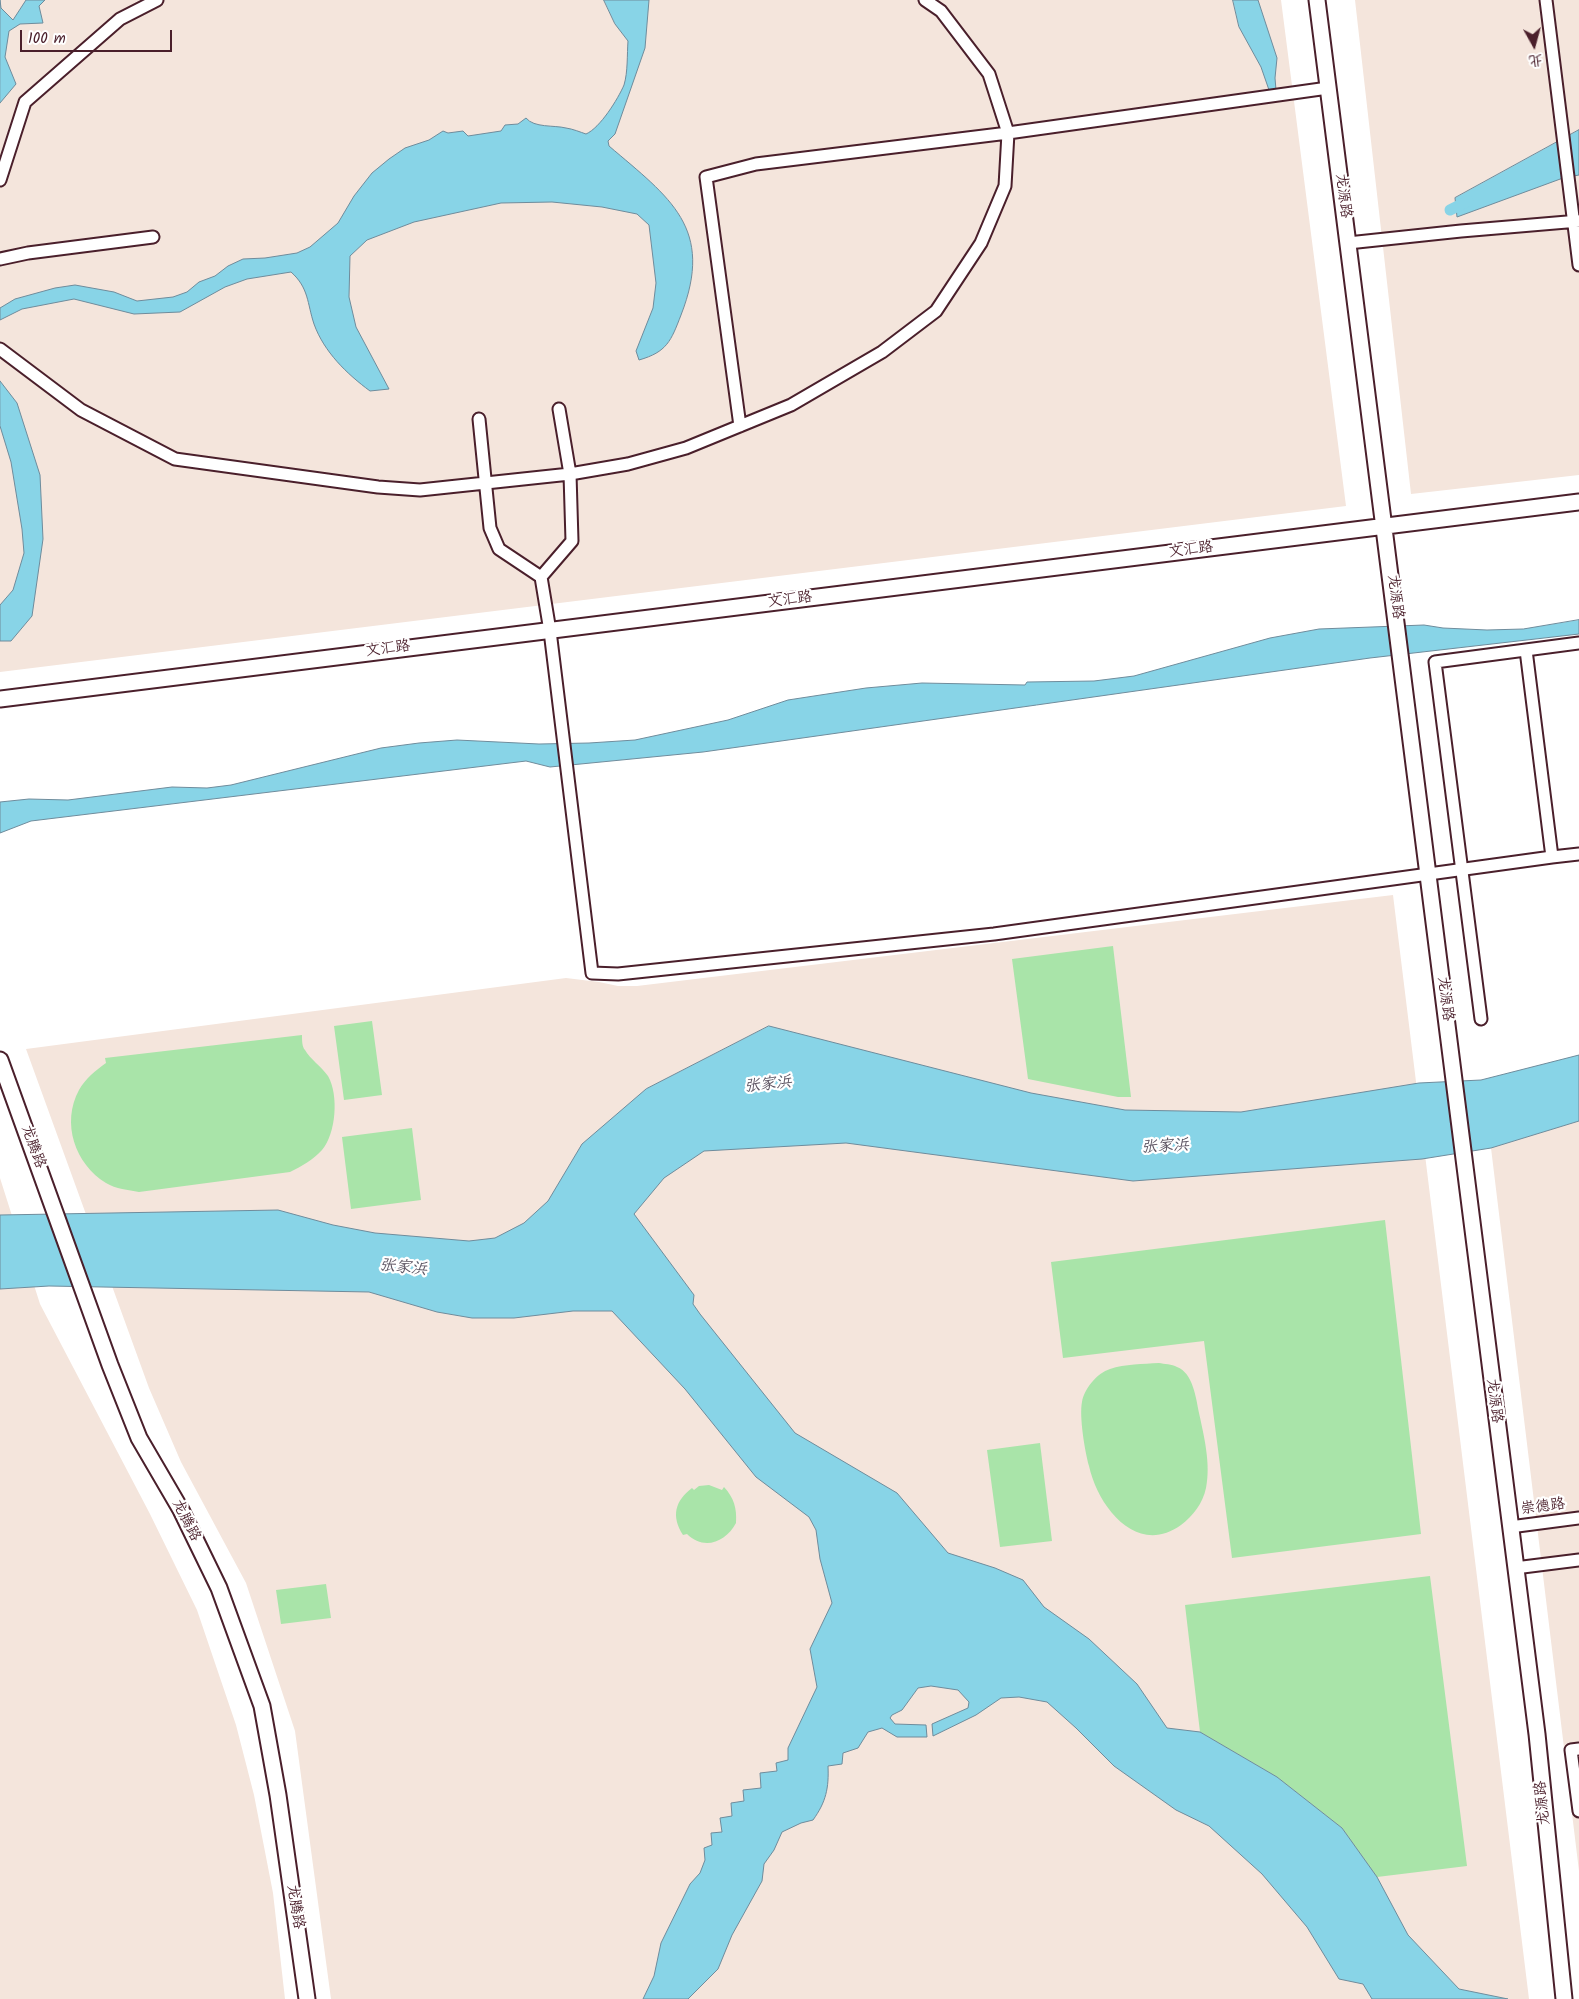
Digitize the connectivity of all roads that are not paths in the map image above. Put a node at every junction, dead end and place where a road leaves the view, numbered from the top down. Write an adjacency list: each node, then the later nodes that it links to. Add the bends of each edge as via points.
1 (157, 0): 7 (street, via 120,19 25,102)
2 (925, 0): 6 (street, via 941,11 989,74)
3 (1317, 0): 5 (main road, 龙源路)
4 (1546, 0): 8 (street)
5 (1328, 88): 6 (street); 10 (main road, 龙源路)
6 (1008, 133): 16 (street, via 1005,186 981,243 936,311 882,352 791,405); 16 (street, via 756,164 706,177)
7 (0, 180)
8 (1576, 221): 10 (street); 12 (street)
9 (153, 237): 11 (street)
10 (1348, 243): 20 (main road, 龙源路)
11 (0, 259)
12 (1579, 265)
13 (0, 348): 18 (street, via 81,410 175,458 378,487 420,490)
14 (559, 409): 17 (street)
15 (479, 419): 18 (street)
16 (740, 426): 17 (street, via 686,448 628,464)
17 (570, 474): 18 (street); 21 (street, via 572,540)
18 (487, 484): 21 (street, via 490,528 500,550)
19 (1579, 502): 20 (main road, 文汇路)
20 (1384, 527): 22 (main road, 文汇路); 29 (main road, 龙源路)
21 (541, 577): 22 (street)
22 (550, 631): 25 (main road, 文汇路); 29 (street, via 592,973 618,974 994,934)
23 (1579, 643): 24 (street)
24 (1526, 650): 27 (street); 28 (street, via 1435,662)
25 (0, 699)
26 (1579, 854): 27 (street)
27 (1552, 857): 28 (street)
28 (1462, 869): 29 (street); 30 (street)
29 (1428, 876): 33 (main road, 龙源路)
30 (1481, 1019)
31 (0, 1060): 38 (main road, 龙腾路, via 139,1438 181,1510 219,1588 262,1706)
32 (1579, 1518): 33 (street, 崇德路)
33 (1510, 1527): 35 (main road, 龙源路)
34 (1579, 1560): 35 (street)
35 (1515, 1568): 39 (main road, 龙源路, via 1538,1744)
36 (1579, 1749): 37 (street, via 1571,1750)
37 (1579, 1811)
38 (307, 1999)
39 (1564, 1999)

